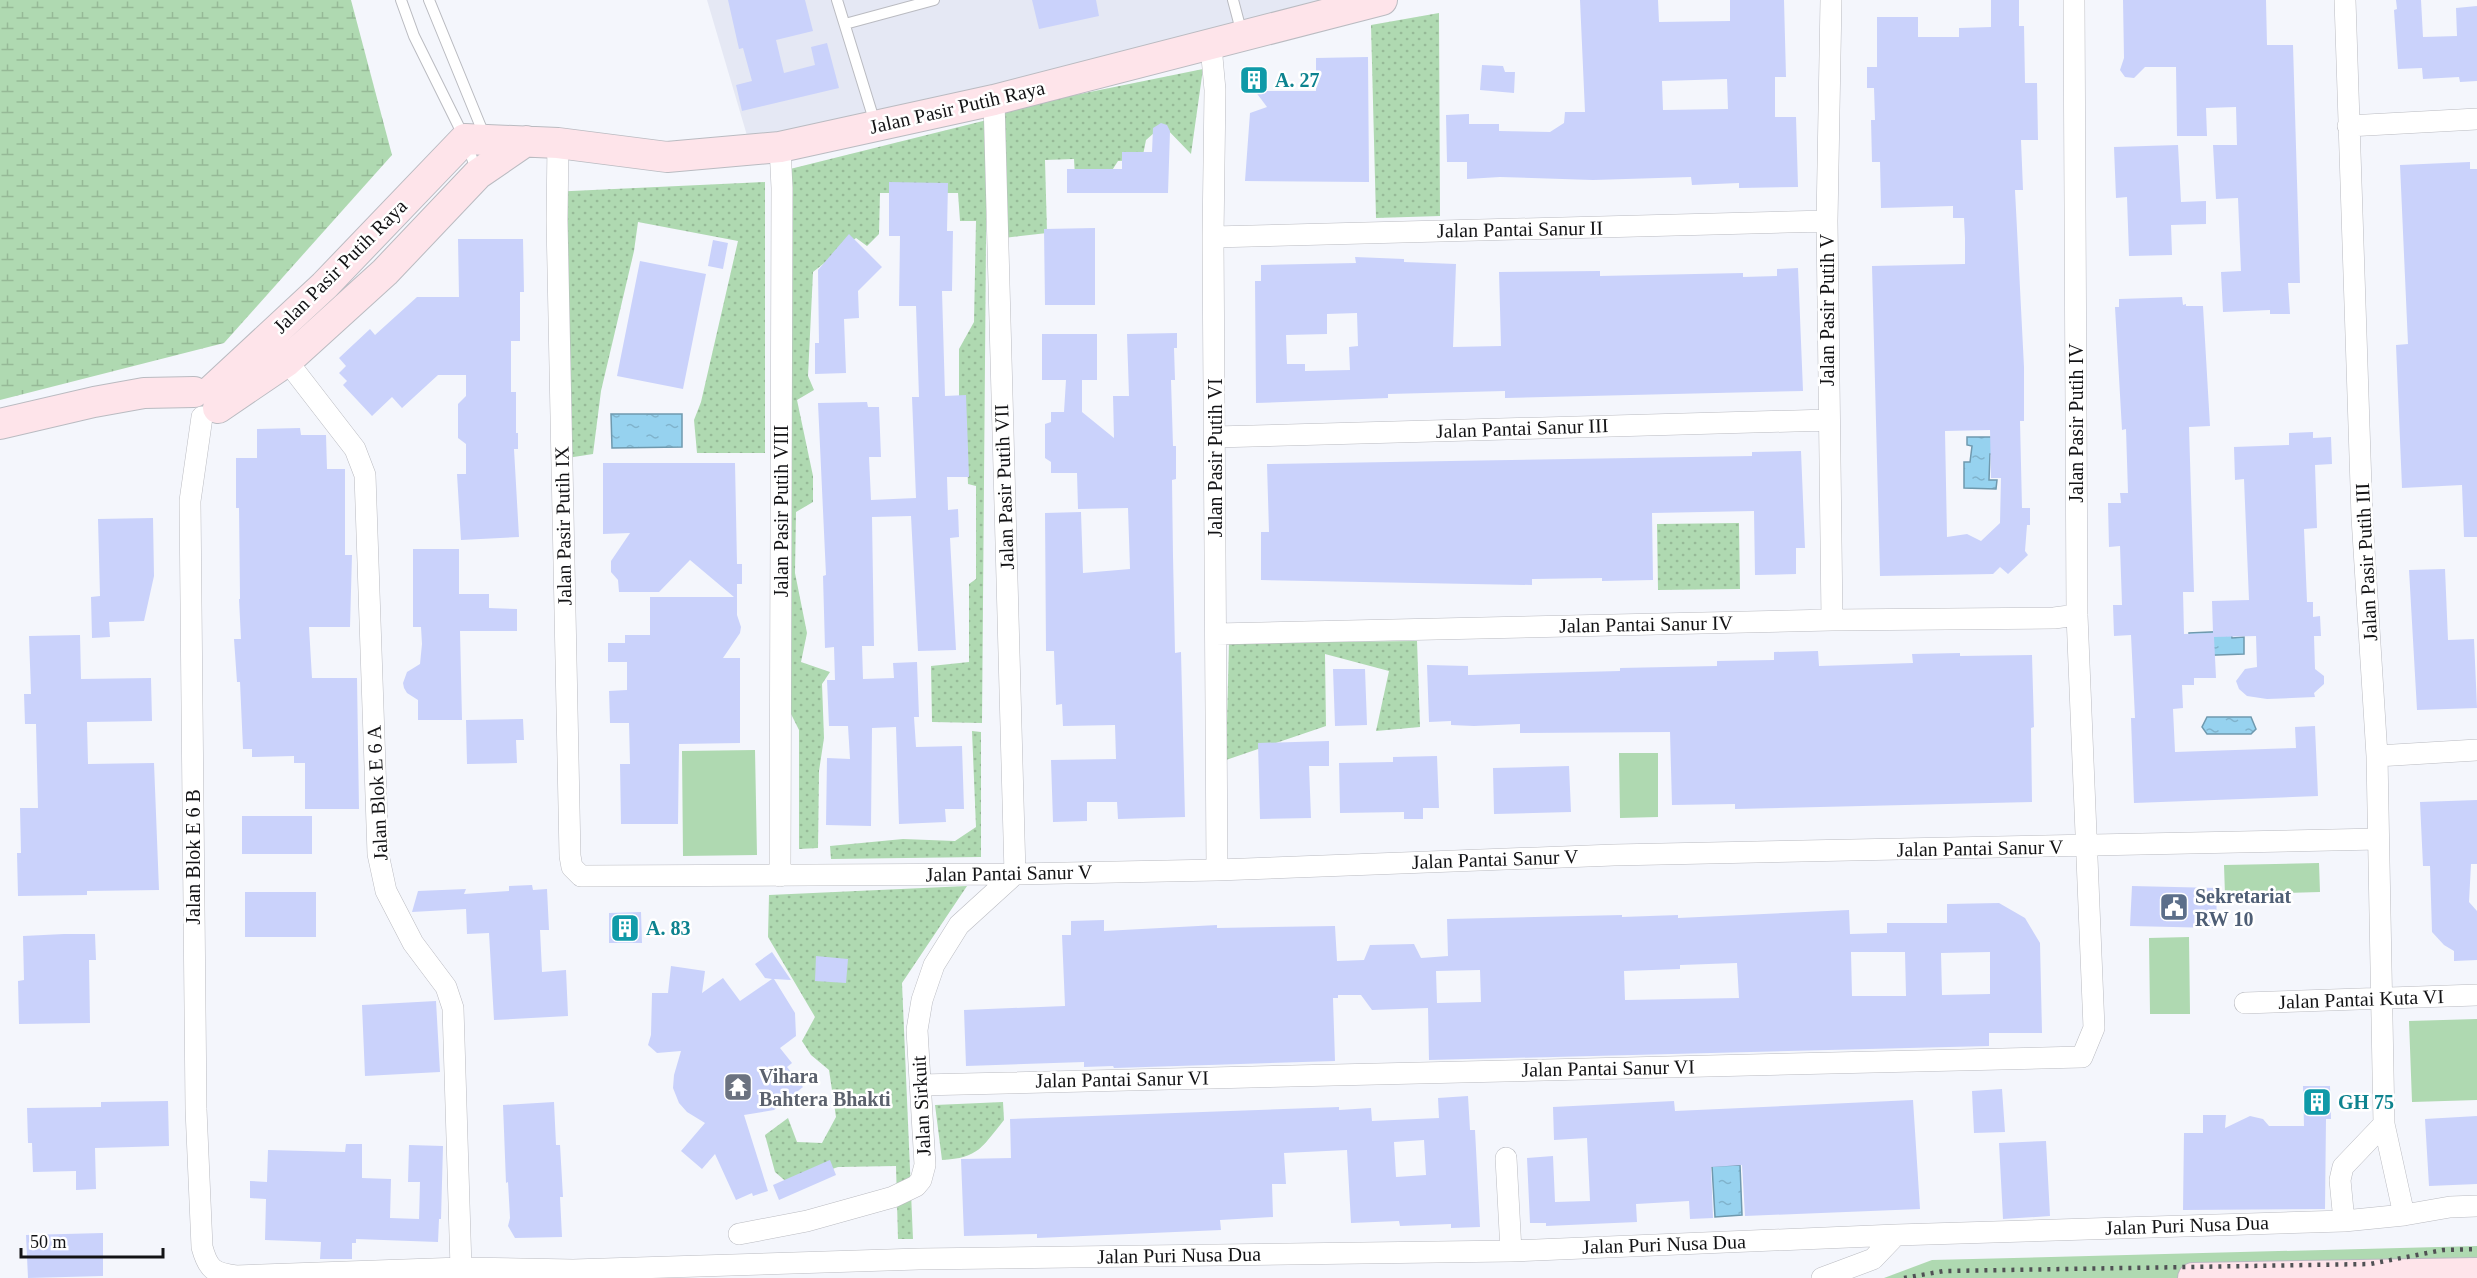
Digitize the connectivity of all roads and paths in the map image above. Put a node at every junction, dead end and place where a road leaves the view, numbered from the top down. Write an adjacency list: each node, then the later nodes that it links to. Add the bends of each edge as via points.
1 (401, 0): 19 (lane, via 414,36)
2 (429, 0): 19 (lane)
3 (837, 0): 10 (lane)
4 (934, 0): 10 (lane)
5 (1233, 0): 11 (lane)
6 (1382, 0): 11 (street, Jalan Pasir Putih Raya)
7 (1831, 0): 20 (street, Jalan Pasir Putih V)
8 (2074, 0): 29 (street, Jalan Pasir Putih IV)
9 (2345, 0): 16 (street, Jalan Pasir Putih III)
10 (845, 24): 15 (lane)
11 (1243, 37): 12 (street, Jalan Pasir Putih Raya)
12 (1211, 46): 13 (street, Jalan Pasir Putih Raya); 21 (street, Jalan Pasir Putih VI, via 1215,90)
13 (994, 100): 15 (street, Jalan Pasir Putih Raya); 37 (street, Jalan Pasir Putih VII)
14 (2477, 119): 16 (street)
15 (876, 124): 18 (street, Jalan Pasir Putih Raya)
16 (2348, 126): 33 (street, Jalan Pasir Putih III, via 2362,517)
17 (558, 142): 18 (street, Jalan Pasir Putih Raya, via 667,157); 19 (street, Jalan Pasir Putih Raya, via 526,141); 38 (street, Jalan Pasir Putih IX, via 570,856 572,867 582,876)
18 (780, 147): 39 (street, Jalan Pasir Putih VIII)
19 (481, 153): 22 (street, Jalan Pasir Putih Raya); 23 (street, Jalan Pasir Putih Raya)
20 (1827, 221): 21 (street, Jalan Pantai Sanur II); 26 (street, Jalan Pasir Putih V)
21 (1213, 237): 28 (street, Jalan Pasir Putih VI)
22 (356, 252): 23 (street); 25 (street, Jalan Pasir Putih Raya)
23 (385, 272): 24 (street, Jalan Pasir Putih Raya)
24 (287, 360): 25 (street, Jalan Pasir Putih Raya); 52 (street, Jalan Blok E 6 A, via 355,448 365,475 378,854 386,891 413,942 446,987 453,1008)
25 (207, 402): 27 (street, via 144,393); 54 (street, Jalan Blok E 6 B, via 190,501 196,1109 202,1247 207,1265 220,1274)
26 (1828, 420): 28 (street, Jalan Pantai Sanur III); 30 (street, Jalan Pasir Putih V)
27 (0, 424)
28 (1215, 437): 31 (street, Jalan Pasir Putih VI)
29 (2077, 615): 30 (street, Jalan Pantai Sanur IV); 35 (street, Jalan Pasir Putih IV)
30 (1832, 620): 31 (street, Jalan Pantai Sanur IV)
31 (1216, 634): 36 (street, Jalan Pasir Putih VI)
32 (2477, 750): 33 (street)
33 (2377, 756): 34 (street, Jalan Pasir Putih III)
34 (2378, 839): 35 (street, Jalan Pantai Sanur V); 41 (street, Jalan Pasir Putih III)
35 (2088, 845): 36 (street, Jalan Pantai Sanur V, via 1602,855); 43 (street, Jalan Pantai Sanur VI, via 2094,1028 2082,1057)
36 (1217, 870): 37 (street, Jalan Pantai Sanur V)
37 (1015, 874): 39 (street, Jalan Pantai Sanur V); 43 (street, Jalan Sirkuit, via 959,925 934,965 917,1030)
38 (611, 875): 39 (street, Jalan Pantai Sanur V)
39 (780, 876)
40 (2477, 995): 41 (street, Jalan Pantai Kuta VI)
41 (2380, 1000): 42 (street, Jalan Pantai Kuta VI); 44 (street, Jalan Pasir Putih III)
42 (2245, 1003)
43 (920, 1085): 49 (street, Jalan Sirkuit, via 925,1165 916,1186 843,1212)
44 (2384, 1124): 47 (street, Jalan Pasir Putih III); 48 (street, via 2343,1167 2340,1180)
45 (1506, 1158): 51 (street)
46 (2477, 1206): 47 (street, Jalan Puri Nusa Dua)
47 (2404, 1215): 48 (street, Jalan Puri Nusa Dua)
48 (2344, 1221): 50 (street, Jalan Puri Nusa Dua)
49 (739, 1234)
50 (1896, 1234): 51 (street, Jalan Puri Nusa Dua); 55 (street, via 1873,1259)
51 (1511, 1251): 52 (street, Jalan Puri Nusa Dua, via 919,1259)
52 (466, 1273): 54 (street, Jalan Puri Nusa Dua)
53 (2477, 1273): 56 (street)
54 (236, 1276)
55 (1822, 1278)
56 (2193, 1278)

